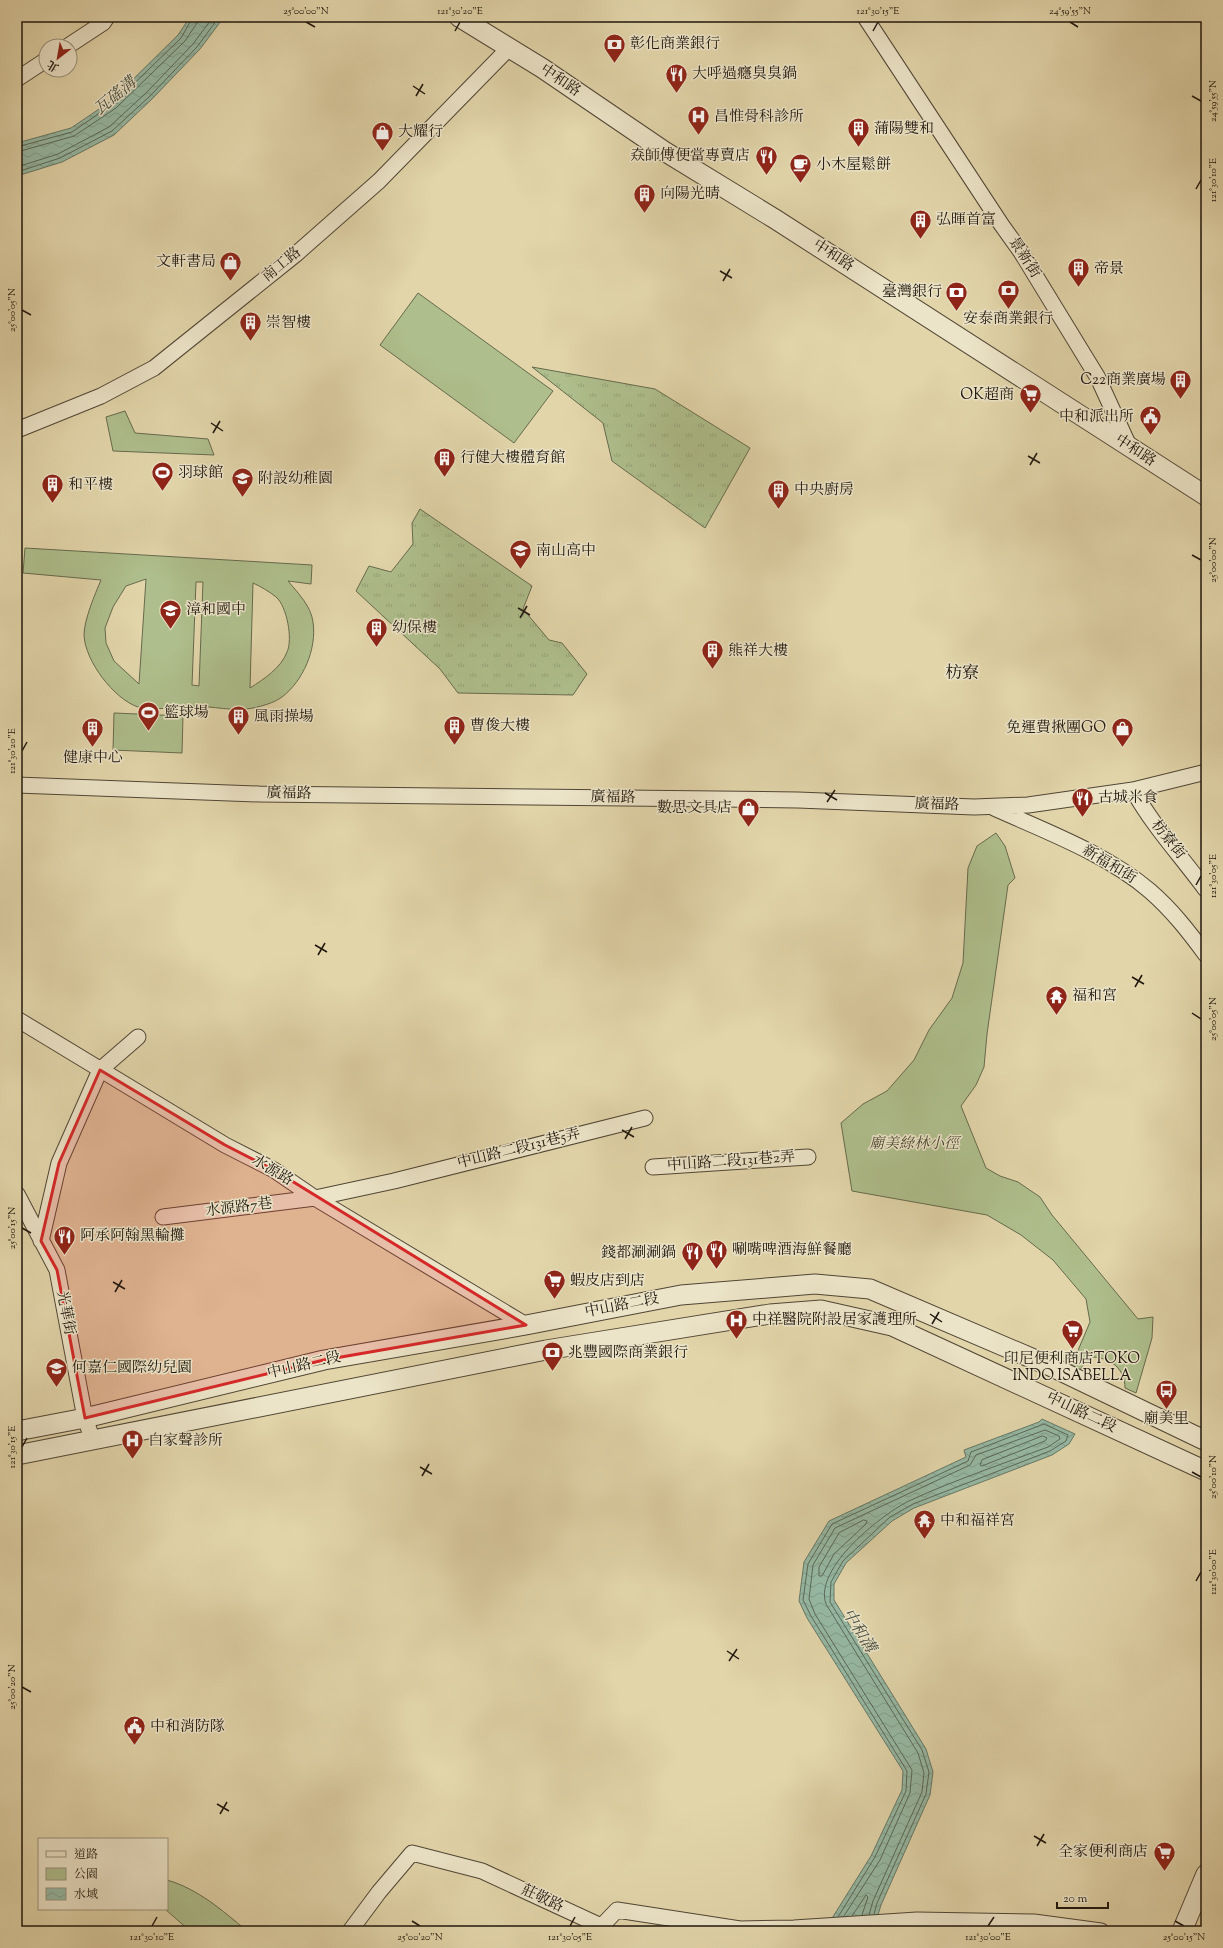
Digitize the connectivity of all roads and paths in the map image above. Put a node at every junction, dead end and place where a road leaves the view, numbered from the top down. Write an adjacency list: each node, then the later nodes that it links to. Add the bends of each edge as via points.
1 (107, 17): 4 (street, via 103,23)
2 (459, 17): 5 (street, 中和路)
3 (865, 17): 9 (street, 景新街, via 1026,258 1098,378)
4 (78, 39)
5 (509, 48): 8 (street, 南工路, via 379,181 295,255 154,368 101,396); 9 (street, 中和路, via 664,151 775,219)
6 (38, 65): 7 (street)
7 (17, 79)
8 (17, 430)
9 (1130, 448): 10 (street, 中和路)
10 (1205, 493)
11 (1206, 772): 13 (street, 廣福路)
12 (17, 785): 14 (street, 廣福路, via 259,794 798,800)
13 (1133, 790): 14 (street, 廣福路, via 1028,805); 15 (street, 枋寮街, via 1159,831)
14 (989, 806): 16 (street, 新福和街, via 1098,856 1150,890 1182,922)
15 (1206, 890)
16 (1206, 955)
17 (17, 1019): 19 (street, 水源路)
18 (138, 1037): 19 (street)
19 (100, 1070): 24 (street, 水源路, via 225,1145 274,1170); 26 (street, via 59,1163)
20 (645, 1118): 24 (street, 中山路二段131巷5弄, via 394,1181)
21 (808, 1157): 22 (street, 中山路二段131巷2弄)
22 (653, 1167)
23 (17, 1194): 26 (street, 光華街)
24 (315, 1198): 25 (street, 水源路7巷); 27 (street, 水源路)
25 (163, 1217)
26 (41, 1240): 28 (street, 光華街, via 57,1270)
27 (526, 1325): 28 (street, 中山路二段, via 324,1360); 31 (street, 中山路二段, via 681,1295 815,1284 870,1289 1050,1366)
28 (85, 1418): 29 (street, 中山路二段); 30 (street, 光華街)
29 (17, 1430)
30 (93, 1441): 32 (street, 中山路二段); 33 (street, 中山路二段, via 546,1350 770,1314 821,1310 892,1326)
31 (1206, 1441)
32 (17, 1455)
33 (1206, 1471)
34 (1206, 1874): 38 (street)
35 (599, 1929): 36 (street, 莊敬路, via 482,1871 412,1853); 37 (street, 莊敬路, via 617,1910 740,1929 917,1920 1034,1922)
36 (350, 1931)
37 (1101, 1931)
38 (1182, 1931)

